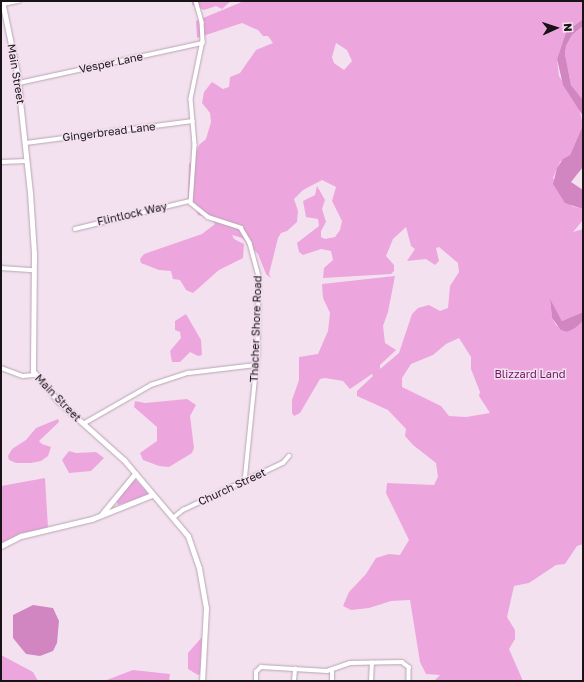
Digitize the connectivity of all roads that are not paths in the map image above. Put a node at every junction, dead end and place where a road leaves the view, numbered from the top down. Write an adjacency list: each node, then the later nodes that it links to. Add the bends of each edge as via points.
1 (19, 1): 3 (street)
2 (196, 1): 4 (street, via 202,22)
3 (2, 2): 5 (main road, Main Street)
4 (203, 43): 5 (street, Vesper Lane); 6 (street, via 191,96)
5 (19, 83): 7 (main road, Main Street)
6 (193, 121): 7 (street, Gingerbread Lane); 10 (street, via 195,150)
7 (26, 143): 8 (main road, Main Street)
8 (27, 161): 9 (street); 13 (main road, Main Street)
9 (1, 162)
10 (190, 201): 11 (street, Flintlock Way); 14 (street, Thacher Shore Road, via 195,210 208,217 239,226 250,243 260,278)
11 (75, 229)
12 (1, 268): 13 (street)
13 (33, 270): 16 (main road, Main Street, via 31,360)
14 (256, 365): 17 (street, via 189,373 152,385); 20 (street, Thacher Shore Road)
15 (1, 368): 16 (street, via 23,376)
16 (34, 375): 17 (main road, Main Street)
17 (83, 424): 19 (main road, Main Street)
18 (289, 456): 20 (street, Church Street, via 283,463)
19 (135, 474): 21 (main road, Main Street); 22 (street)
20 (244, 481): 25 (street, Church Street, via 183,510)
21 (152, 495): 23 (street); 25 (main road, Main Street)
22 (113, 500): 23 (street); 24 (street)
23 (118, 509): 24 (street)
24 (101, 516): 26 (street, via 50,531 22,536)
25 (173, 518): 30 (main road, Main Street, via 191,541 202,581 206,621)
26 (1, 546)
27 (372, 663): 29 (street, via 348,664); 34 (street); 35 (street, via 402,662 408,665)
28 (294, 669): 29 (street); 31 (street, via 261,667 256,674); 32 (street)
29 (332, 670): 33 (street)
30 (202, 681)
31 (256, 681)
32 (294, 681)
33 (332, 681)
34 (371, 681)
35 (409, 681)

